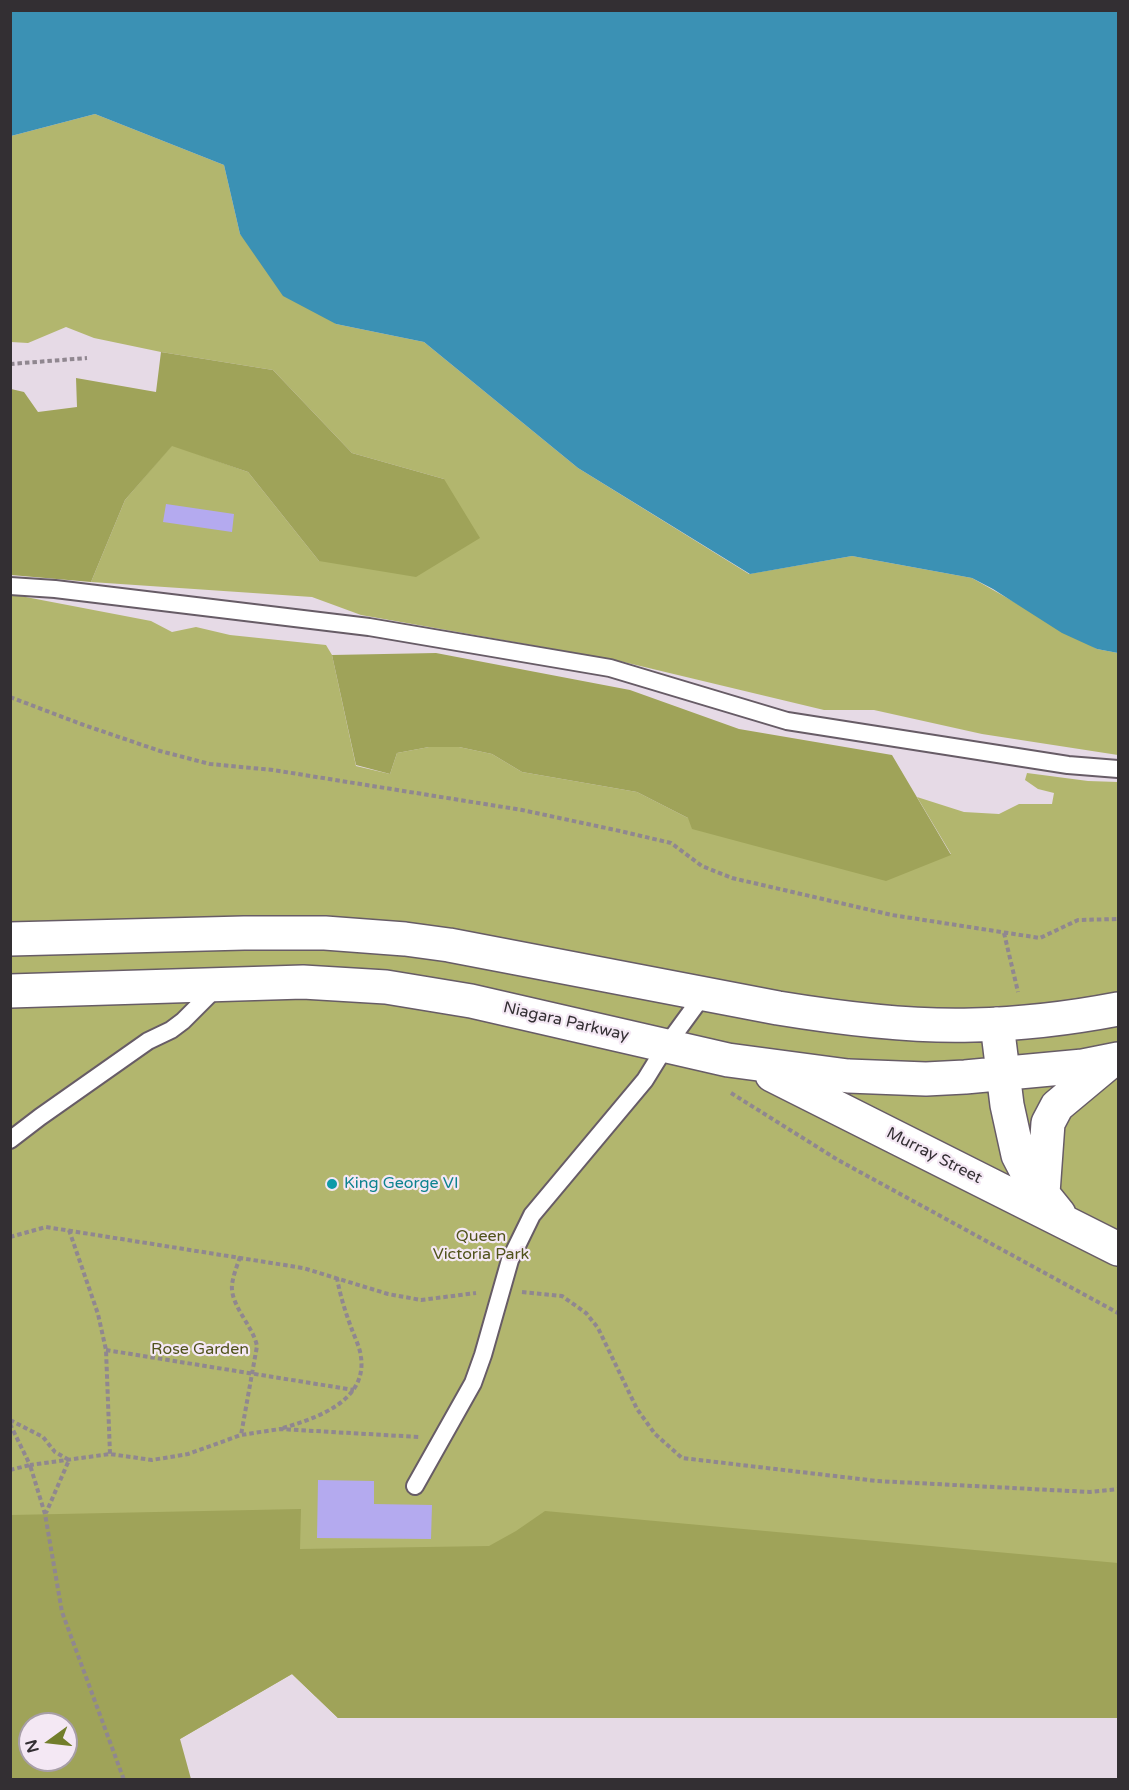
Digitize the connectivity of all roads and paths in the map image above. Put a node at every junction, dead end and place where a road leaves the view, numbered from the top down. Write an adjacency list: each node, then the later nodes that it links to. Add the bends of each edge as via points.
1 (87, 358): 2 (path)
2 (10, 364)
3 (10, 586): 5 (lane, via 369,627 610,668 787,721 1068,765)
4 (10, 697): 7 (path, via 160,751 210,764 273,770 565,819 671,843 702,866 732,878 892,915)
5 (1119, 769)
6 (1119, 920): 7 (path, via 1078,920 1040,938)
7 (1004, 933): 12 (path)
8 (10, 939): 11 (main road, via 244,933 361,935 449,945)
9 (219, 985): 10 (main road, Niagara Parkway); 15 (main road, Niagara Parkway, via 303,982 386,987 471,1001); 22 (lane, via 171,1030 147,1041)
10 (10, 991)
11 (704, 994): 14 (main road, via 841,1017); 15 (lane)
12 (1019, 998)
13 (1119, 1009): 14 (main road)
14 (997, 1024): 18 (main road)
15 (666, 1046): 17 (main road, Niagara Parkway); 30 (lane, via 645,1080 532,1215 510,1260)
16 (1115, 1060): 18 (main road, Niagara Parkway); 23 (main road, via 1057,1106 1048,1123)
17 (748, 1063): 18 (main road, Niagara Parkway, via 882,1078); 24 (main road, Murray Street)
18 (1002, 1074): 23 (main road, via 1018,1155)
19 (728, 1091): 20 (path)
20 (743, 1101): 21 (path); 31 (path, via 838,1160)
21 (754, 1101)
22 (10, 1140)
23 (1043, 1193): 24 (main road)
24 (1074, 1228): 27 (main road, Murray Street)
25 (69, 1230): 26 (path, via 46,1227); 28 (path); 32 (path)
26 (10, 1237)
27 (1119, 1249)
28 (240, 1257): 29 (path); 33 (path, via 232,1286 234,1299 258,1346)
29 (337, 1278): 30 (path, via 421,1300); 34 (path, via 361,1358)
30 (502, 1290): 38 (lane, via 473,1383); 44 (path, via 562,1296 586,1313 598,1328 636,1409 655,1434 682,1458 877,1481 1090,1492)
31 (1119, 1313)
32 (106, 1350): 33 (path); 39 (path)
33 (251, 1373): 34 (path); 37 (path)
34 (354, 1390): 36 (path, via 343,1402 310,1420)
35 (10, 1422): 40 (path, via 43,1437 55,1452); 41 (path)
36 (280, 1430): 37 (path); 38 (path)
37 (241, 1436): 39 (path, via 188,1454 152,1460)
38 (441, 1438): 43 (lane)
39 (110, 1454): 40 (path)
40 (69, 1460): 41 (path); 45 (path)
41 (30, 1465): 42 (path); 45 (path)
42 (10, 1470)
43 (415, 1486)
44 (1119, 1489)
45 (45, 1514): 46 (path, via 62,1612)
46 (124, 1779)

